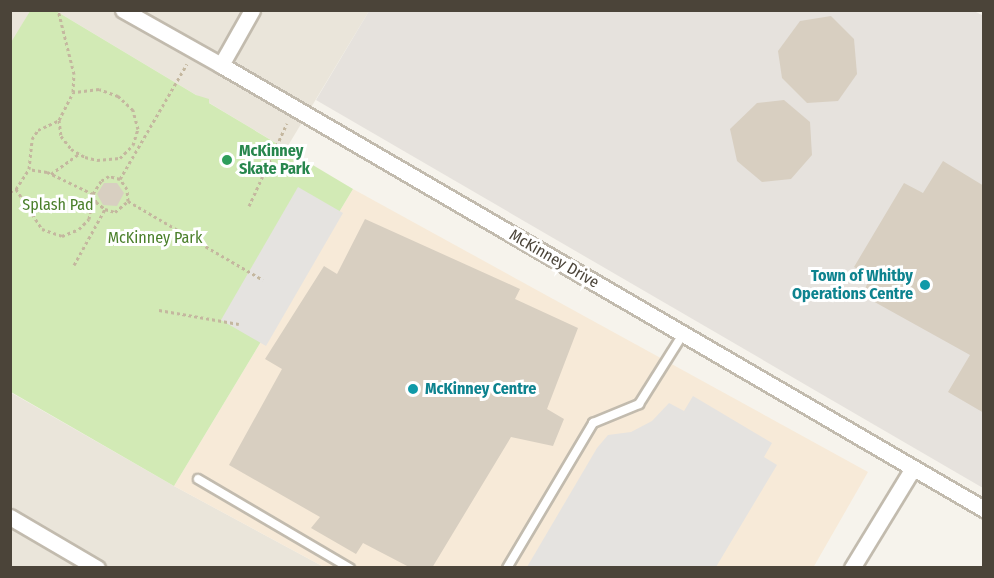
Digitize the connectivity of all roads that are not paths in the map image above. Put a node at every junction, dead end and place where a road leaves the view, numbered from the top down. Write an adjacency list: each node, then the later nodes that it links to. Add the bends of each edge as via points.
1 (123, 10): 3 (street, McKinney Drive)
2 (252, 10): 3 (street)
3 (221, 65): 4 (street, McKinney Drive)
4 (683, 334): 5 (street, McKinney Drive); 11 (lane, via 639,404 592,423)
5 (914, 468): 7 (street, McKinney Drive); 12 (street)
6 (198, 479): 10 (lane)
7 (984, 509)
8 (10, 517): 9 (street)
9 (98, 567)
10 (350, 567)
11 (507, 567)
12 (852, 567)

